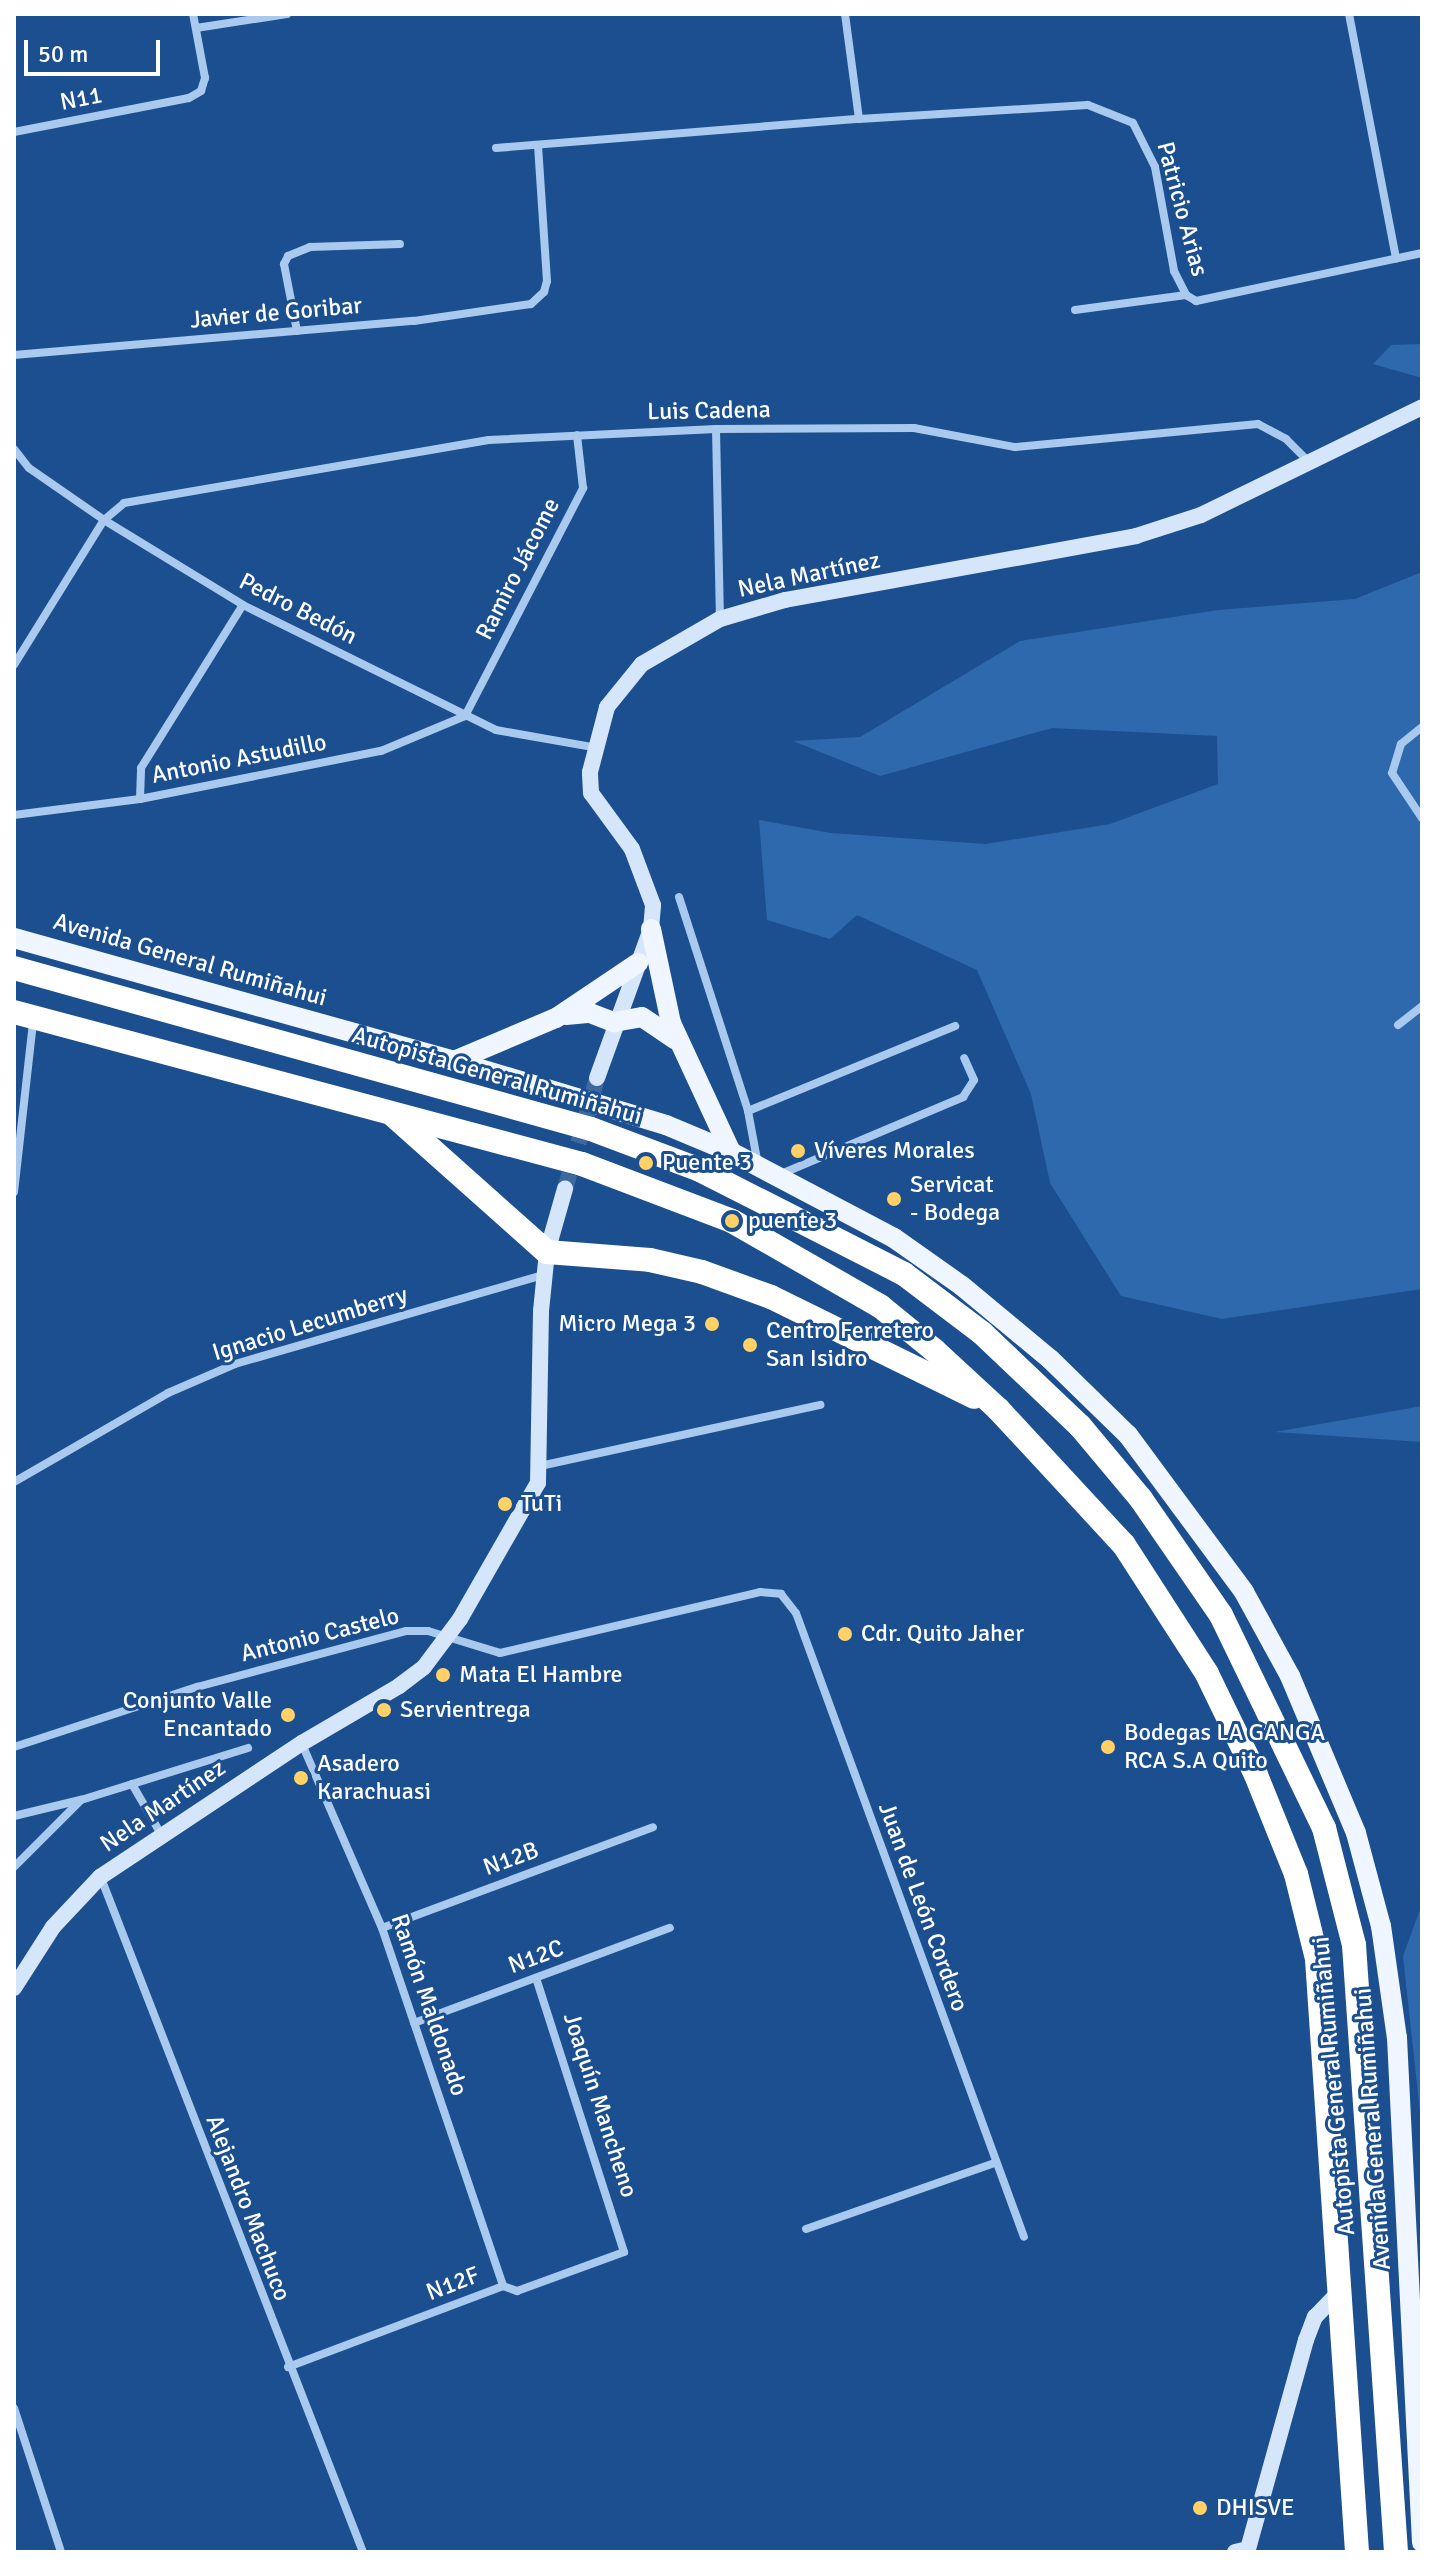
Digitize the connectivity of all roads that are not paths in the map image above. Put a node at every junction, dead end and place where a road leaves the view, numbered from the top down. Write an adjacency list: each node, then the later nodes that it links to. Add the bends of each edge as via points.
1 (193, 14): 5 (street)
2 (287, 14): 5 (street)
3 (845, 14): 6 (street)
4 (1349, 14): 12 (street)
5 (196, 28): 7 (street, N11, via 205,78 201,91 189,98)
6 (859, 119): 8 (street, Patricio Arias); 13 (street, Patricio Arias, via 1088,105 1114,112 1133,123 1147,143 1174,271)
7 (14, 132)
8 (538, 145): 9 (street, Patricio Arias); 15 (street, Javier de Goribar, via 547,264 539,300 414,321)
9 (496, 148)
10 (400, 244): 15 (street, via 310,247 288,256 284,264)
11 (1422, 253): 12 (street, Patricio Arias)
12 (1396, 259): 13 (street, Patricio Arias, via 1211,301)
13 (1186, 295): 14 (street)
14 (1075, 310)
15 (297, 331): 16 (street, Javier de Goribar)
16 (14, 355)
17 (1422, 407): 21 (main road, Nela Martínez)
18 (716, 429): 19 (street, Luis Cadena); 21 (street, Luis Cadena, via 914,428 1015,447 1258,424 1286,439); 24 (street)
19 (577, 435): 22 (street, Luis Cadena, via 489,440 145,496 124,503); 26 (street, Ramiro Jácome, via 583,488)
20 (14, 449): 22 (street, Pedro Bedón, via 29,468)
21 (1310, 464): 24 (main road, Nela Martínez, via 1201,515 1136,536 785,600)
22 (104, 520): 23 (street, Pedro Bedón); 25 (street)
23 (243, 605): 26 (street, Pedro Bedón); 29 (street, via 141,768)
24 (720, 619): 28 (main road, Nela Martínez, via 657,654 630,676 607,707)
25 (14, 665)
26 (465, 716): 28 (street, Pedro Bedón, via 496,730); 29 (street, Antonio Astudillo, via 381,751)
27 (1422, 727): 31 (street, via 1401,744 1392,773)
28 (592, 747): 33 (main road, Nela Martínez, via 591,793 639,863 650,891)
29 (140, 799): 30 (street, Antonio Astudillo)
30 (14, 815)
31 (1422, 818)
32 (679, 897): 48 (street)
33 (651, 929): 35 (main road, Nela Martínez); 43 (main road, via 661,992)
34 (14, 938): 45 (main road, Avenida General Rumiñahui)
35 (638, 963): 39 (main road); 40 (main road, Nela Martínez)
36 (14, 968): 90 (highway, Autopista General Rumiñahui, via 591,1129 700,1170 904,1274 982,1333 1080,1426 1141,1499 1221,1615 1324,1828 1354,1945)
37 (1422, 1006): 41 (street)
38 (24, 1015): 47 (highway, Autopista General Rumiñahui); 53 (street)
39 (556, 1018): 40 (main road, via 590,1013); 45 (main road)
40 (614, 1022): 43 (main road, via 650,1020 673,1035); 46 (main road, Nela Martínez)
41 (1398, 1025)
42 (955, 1026): 48 (street)
43 (683, 1053): 49 (main road)
44 (964, 1058): 51 (street, via 974,1080 963,1097)
45 (454, 1061): 49 (main road, Avenida General Rumiñahui, via 666,1125)
46 (597, 1078)
47 (388, 1111): 54 (highway); 56 (highway, Autopista General Rumiñahui, via 582,1164 732,1221 880,1306)
48 (748, 1111): 50 (street)
49 (731, 1152): 50 (main road, Avenida General Rumiñahui)
50 (758, 1165): 51 (main road, Avenida General Rumiñahui)
51 (779, 1175): 84 (main road, Avenida General Rumiñahui, via 894,1238 962,1286 1117,1425 1244,1592 1290,1676 1356,1833 1381,1926 1397,2038)
52 (565, 1189): 54 (main road, Nela Martínez)
53 (14, 1192)
54 (546, 1263): 56 (highway, via 650,1260 702,1272 771,1297); 57 (main road, Nela Martínez); 58 (street, Ignacio Lecumberry, via 235,1364 168,1393)
55 (820, 1405): 57 (street)
56 (998, 1409): 81 (highway, Autopista General Rumiñahui, via 1124,1545 1207,1674 1296,1874 1317,1959)
57 (540, 1466): 60 (main road, Nela Martínez, via 526,1509)
58 (14, 1482)
59 (781, 1594): 60 (street, Antonio Castelo, via 760,1592 500,1653); 76 (street, Juan de León Cordero, via 796,1613)
60 (448, 1637): 61 (main road, Nela Martínez, via 424,1667 399,1686); 62 (street, Antonio Castelo, via 406,1631 197,1687)
61 (302, 1743): 68 (main road, Nela Martínez); 71 (street, Ramón Maldonado)
62 (14, 1747)
63 (248, 1748): 64 (street)
64 (132, 1784): 65 (street); 68 (street)
65 (81, 1800): 66 (street); 69 (street)
66 (14, 1816)
67 (653, 1827): 71 (street, N12B)
68 (161, 1834): 70 (main road, Nela Martínez)
69 (14, 1867)
70 (100, 1877): 74 (main road, Nela Martínez, via 53,1927); 82 (street, Alejandro Machuco)
71 (382, 1928): 75 (street, Ramón Maldonado)
72 (670, 1928): 73 (street, N12C)
73 (536, 1978): 75 (street, N12C); 79 (street, Joaquín Mancheno)
74 (14, 1988)
75 (414, 2023): 80 (street, Ramón Maldonado)
76 (994, 2163): 77 (street); 78 (street, Juan de León Cordero)
77 (806, 2229)
78 (1024, 2237)
79 (625, 2244): 80 (street, N12F, via 618,2258 517,2291)
80 (503, 2286): 82 (street, N12F)
81 (1341, 2290): 88 (main road, via 1315,2317 1248,2549); 89 (highway, Autopista General Rumiñahui)
82 (288, 2367): 87 (street, Alejandro Machuco)
83 (14, 2408): 86 (street)
84 (1419, 2439): 85 (main road, Avenida General Rumiñahui)
85 (1422, 2542)
86 (61, 2552)
87 (363, 2552)
88 (1235, 2552)
89 (1357, 2552)
90 (1396, 2552)

